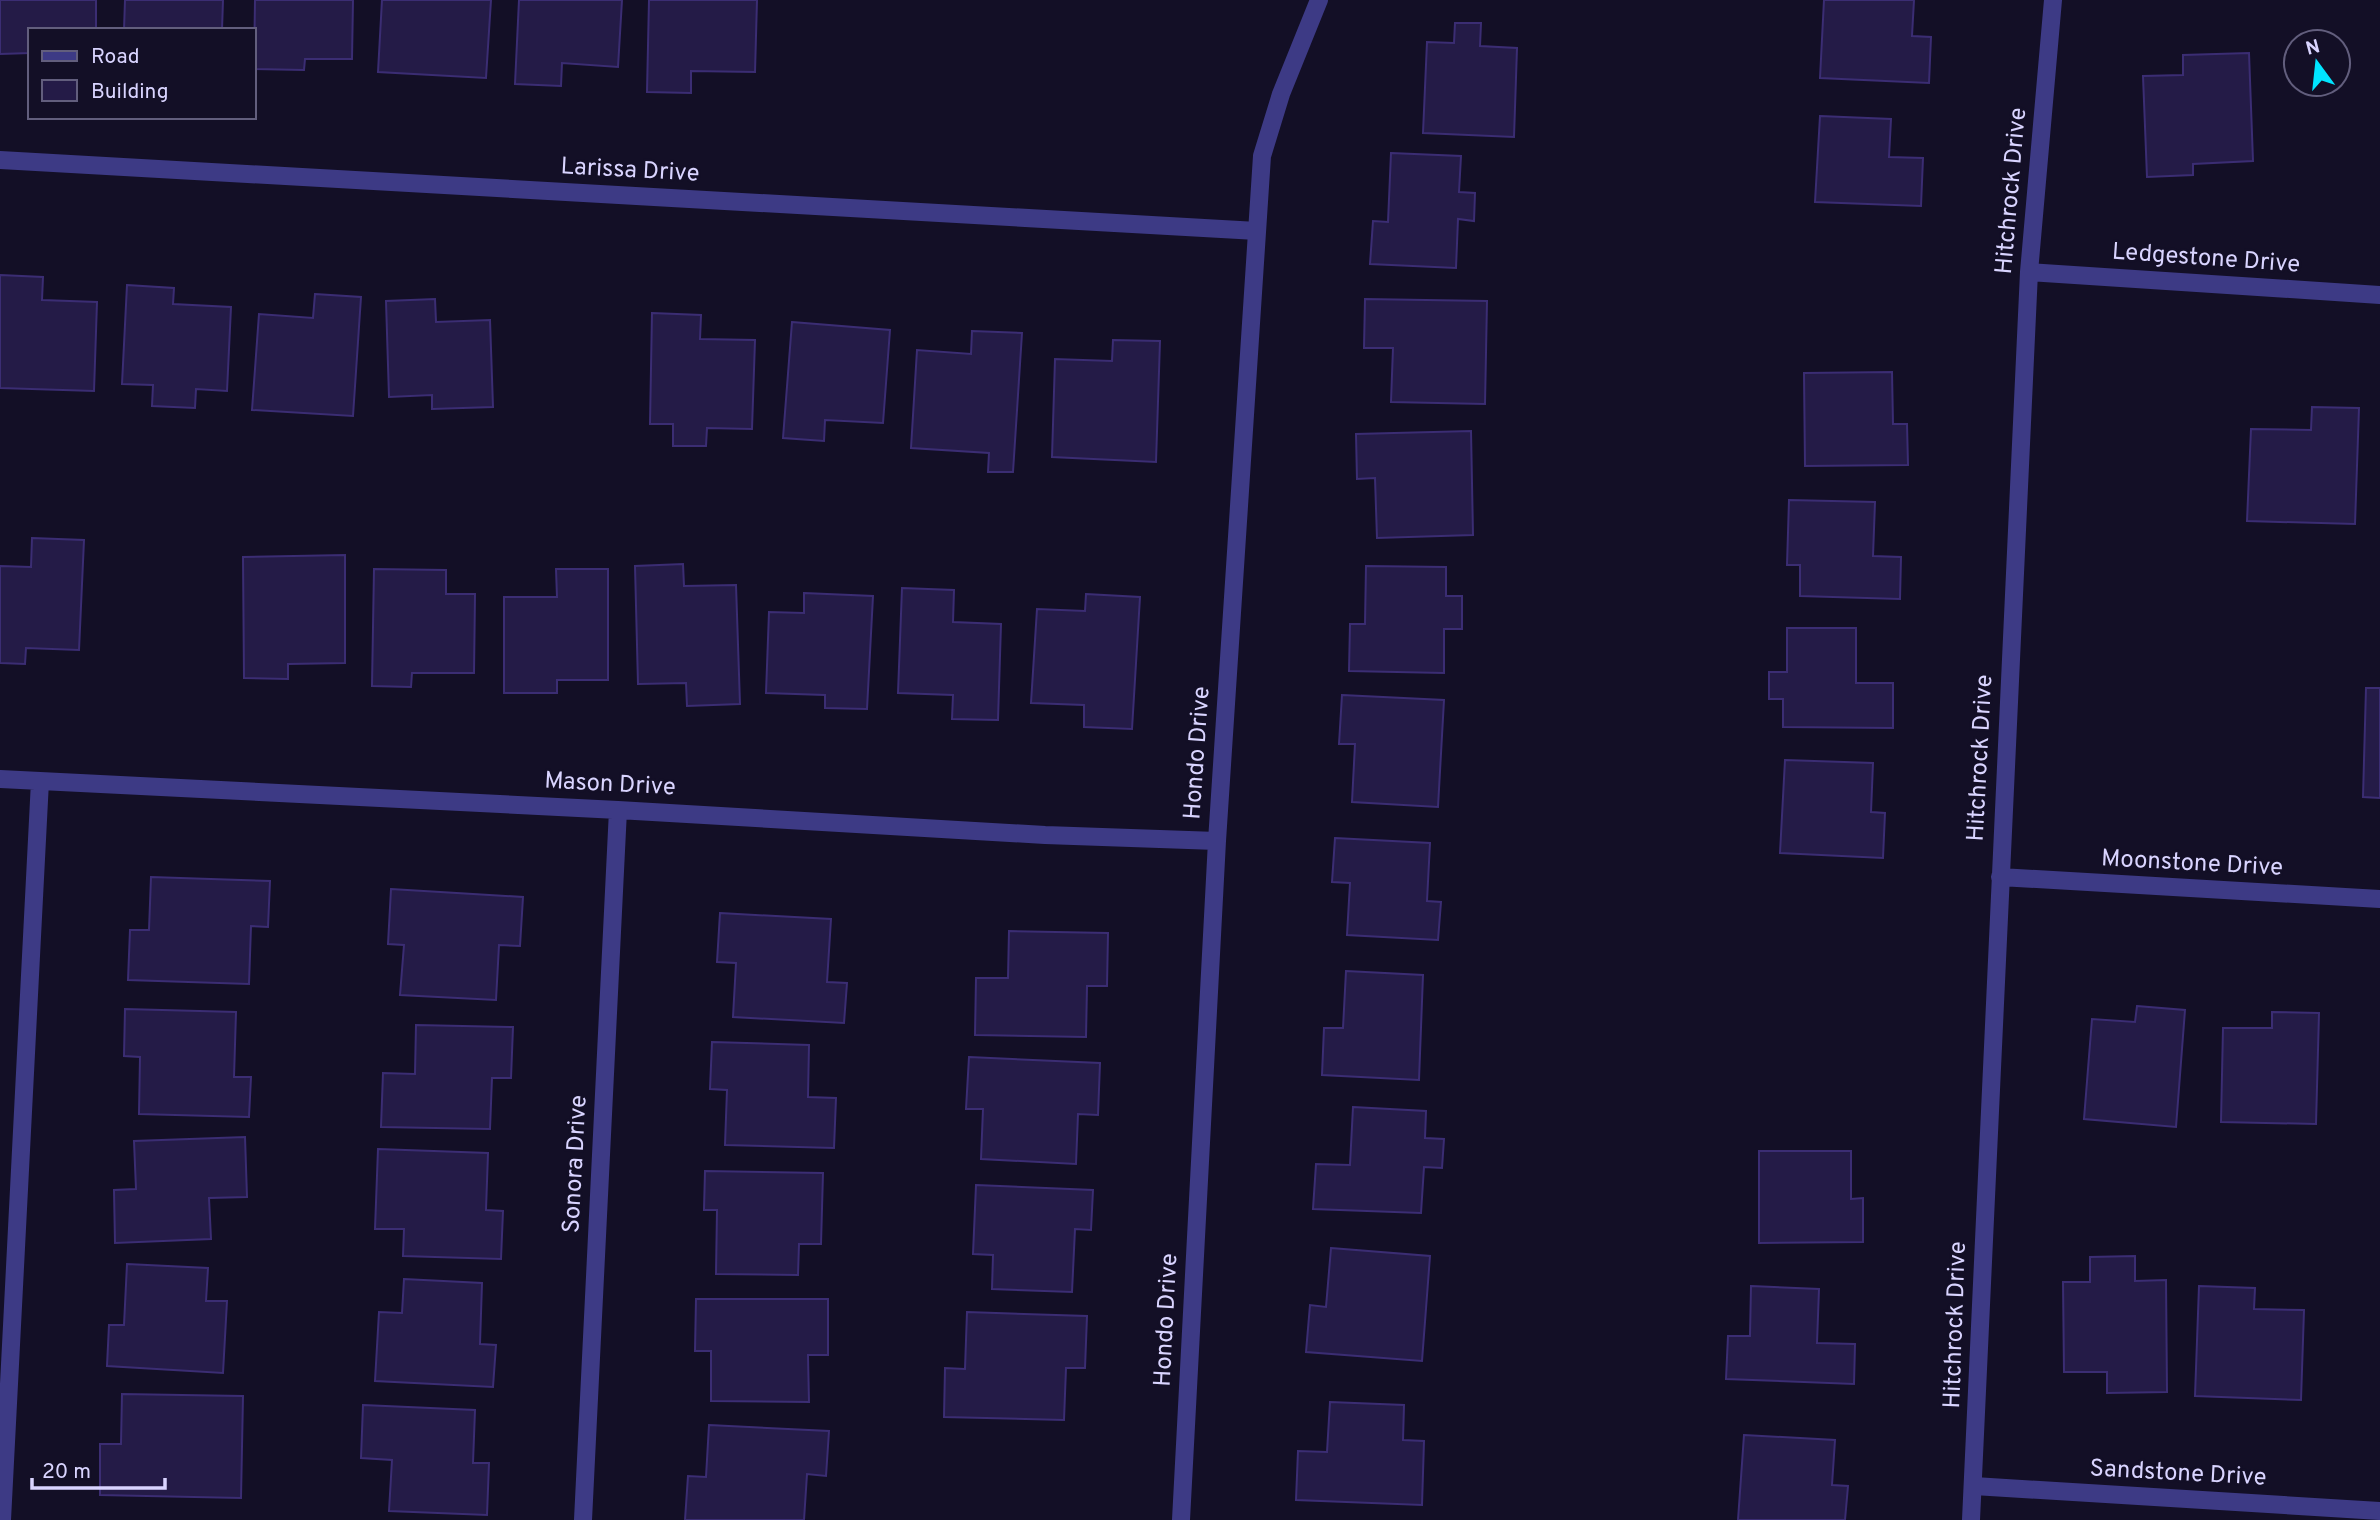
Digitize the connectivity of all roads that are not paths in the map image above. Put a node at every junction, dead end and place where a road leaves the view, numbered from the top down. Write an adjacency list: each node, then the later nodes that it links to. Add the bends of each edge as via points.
1 (1319, 0): 4 (street, Hondo Drive, via 1262,156)
2 (2053, 0): 5 (street, Hitchrock Drive)
3 (0, 160): 4 (street, Larissa Drive)
4 (1258, 230): 10 (street, Hondo Drive)
5 (2029, 272): 6 (street, Ledgestone Drive); 11 (street, Hitchrock Drive)
6 (2380, 295)
7 (0, 779): 8 (street, Mason Drive)
8 (40, 781): 9 (street, Mason Drive); 15 (street)
9 (618, 810): 10 (street, Mason Drive); 16 (street, Sonora Drive)
10 (1217, 841): 17 (street, Hondo Drive)
11 (2000, 877): 12 (street, Moonstone Drive); 13 (street, Hitchrock Drive)
12 (2380, 899)
13 (1974, 1486): 14 (street, Sandstone Drive); 18 (street, Hitchrock Drive)
14 (2380, 1511)
15 (2, 1520)
16 (583, 1520)
17 (1181, 1520)
18 (1971, 1520)

